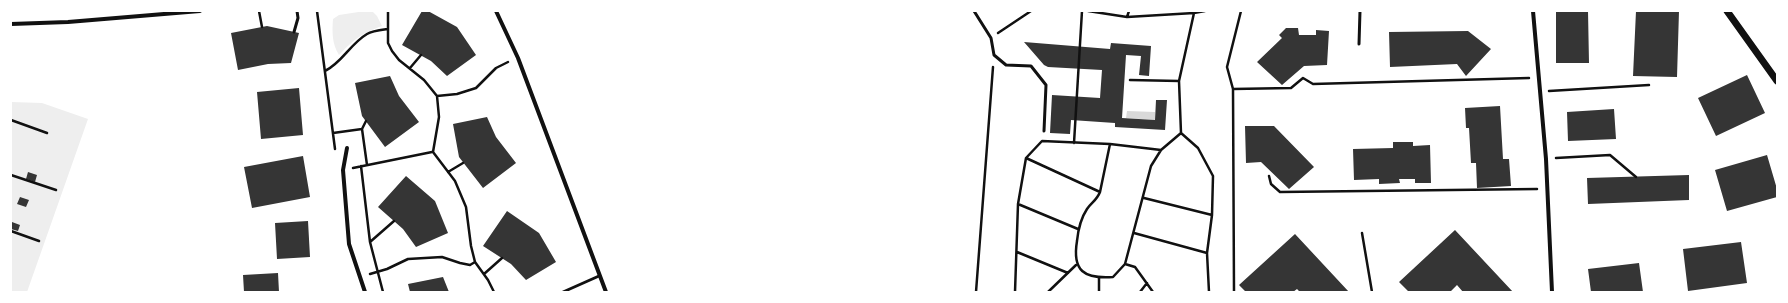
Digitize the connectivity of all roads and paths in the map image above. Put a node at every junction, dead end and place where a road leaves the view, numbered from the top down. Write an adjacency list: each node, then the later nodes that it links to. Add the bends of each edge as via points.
1 (200, 11): 19 (street)
2 (259, 11): 20 (path)
3 (297, 11): 22 (lane)
4 (317, 11): 29 (path)
5 (388, 11): 21 (path)
6 (496, 11): 27 (street)
7 (974, 11): 23 (lane)
8 (1031, 11): 23 (path)
9 (1082, 11): 45 (path)
10 (1088, 11): 18 (path)
11 (1129, 11): 18 (path)
12 (1205, 11): 17 (path)
13 (1241, 11): 35 (path, via 1227,67)
14 (1360, 11): 24 (lane)
15 (1533, 11): 30 (street)
16 (1727, 11): 33 (street)
17 (1194, 13): 18 (path); 32 (path)
18 (1128, 17)
19 (11, 24)
20 (262, 27)
21 (388, 29): 28 (path, via 388,43 392,51); 29 (path, via 368,33 353,44 334,66)
22 (294, 32)
23 (991, 38): 26 (lane)
24 (1359, 44)
25 (421, 55): 28 (path)
26 (994, 55): 41 (lane, via 1006,65 1031,66 1046,85); 93 (path)
27 (518, 58): 37 (path, via 496,68 476,88 457,94); 83 (street)
28 (410, 68): 37 (path)
29 (325, 71): 43 (path)
30 (1540, 78): 35 (path, via 1313,84 1303,78 1291,88); 36 (street)
31 (1130, 80): 32 (path)
32 (1179, 81): 44 (path)
33 (1777, 81)
34 (1649, 85): 36 (path)
35 (1233, 89): 100 (path)
36 (1541, 91): 52 (street)
37 (437, 96): 49 (path, via 439,117)
38 (11, 120): 42 (path)
39 (366, 121): 40 (path)
40 (362, 129): 43 (path); 54 (path)
41 (1044, 132)
42 (47, 133)
43 (333, 133): 50 (path)
44 (1181, 133): 48 (path); 66 (path, via 1198,148 1213,176)
45 (1074, 143): 46 (path); 51 (path, via 1042,141)
46 (1110, 144): 48 (path); 63 (path)
47 (347, 148): 56 (street)
48 (1161, 150): 64 (path, via 1151,166)
49 (433, 152): 54 (path); 57 (path)
50 (335, 155)
51 (1026, 158): 63 (path); 65 (path)
52 (1546, 159): 60 (path, via 1610,155); 61 (street)
53 (463, 162): 57 (path)
54 (367, 165): 55 (path)
55 (360, 166): 56 (path); 73 (path)
56 (343, 170): 84 (street, via 349,244)
57 (448, 172): 77 (path, via 455,181 466,207)
58 (11, 175): 62 (path)
59 (1269, 176): 61 (path, via 1271,184 1280,192)
60 (1636, 177)
61 (1548, 189): 102 (street)
62 (56, 190)
63 (1100, 192): 68 (path, via 1087,209)
64 (1144, 198): 66 (path); 70 (path)
65 (1018, 204): 68 (path); 74 (path)
66 (1212, 215): 75 (path)
67 (394, 221): 73 (path)
68 (1078, 229): 79 (path, via 1074,256)
69 (11, 231): 72 (path)
70 (1134, 233): 75 (path); 78 (path)
71 (1362, 233): 101 (path)
72 (39, 241)
73 (370, 242): 80 (path)
74 (1017, 252): 81 (path); 94 (path)
75 (1207, 253): 99 (path)
76 (502, 258): 82 (path)
77 (475, 262): 80 (path, via 470,265 442,257 408,259); 82 (path)
78 (1125, 264): 85 (path, via 1113,277); 86 (path, via 1135,267)
79 (1076, 265): 81 (path); 85 (path, via 1086,274)
80 (377, 272): 84 (path); 89 (path)
81 (1068, 273): 87 (path)
82 (484, 274): 90 (path)
83 (599, 276): 91 (lane); 92 (street)
84 (360, 277): 88 (street)
85 (1100, 278): 96 (path)
86 (1147, 283): 97 (path); 98 (path)
87 (1051, 290): 95 (path)
88 (365, 292)
89 (383, 292)
90 (494, 292)
91 (563, 292)
92 (606, 292)
93 (976, 292)
94 (1015, 292)
95 (1048, 292)
96 (1099, 292)
97 (1140, 292)
98 (1153, 292)
99 (1209, 292)
100 (1234, 292)
101 (1372, 292)
102 (1552, 292)

